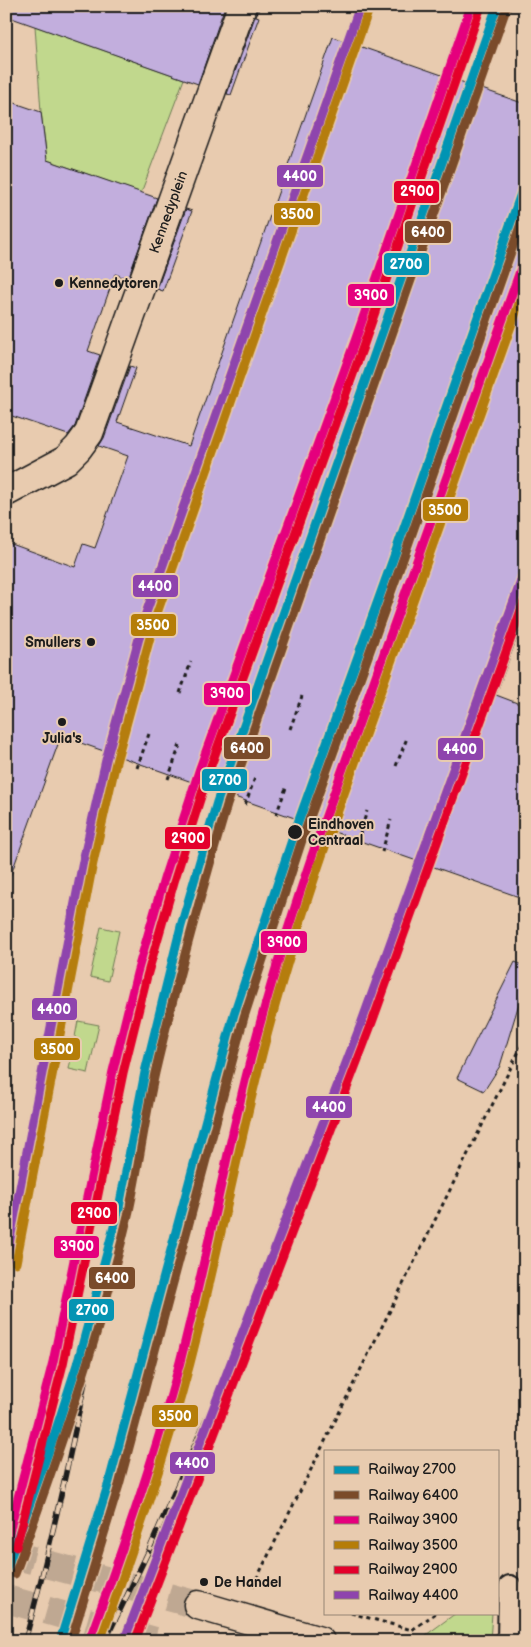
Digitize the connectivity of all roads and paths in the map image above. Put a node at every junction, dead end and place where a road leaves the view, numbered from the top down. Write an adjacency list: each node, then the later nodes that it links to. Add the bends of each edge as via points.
1 (242, 6): 2 (street, Kennedyplein, via 89,433 66,460)
2 (6, 492)
3 (192, 662): 4 (path)
4 (180, 693)
5 (302, 696): 6 (path)
6 (290, 729)
7 (150, 731): 11 (path)
8 (407, 738): 10 (path)
9 (181, 742): 13 (path)
10 (396, 766)
11 (138, 768)
12 (256, 775): 15 (path)
13 (168, 779)
14 (288, 785): 17 (path)
15 (245, 805)
16 (367, 811): 19 (path)
17 (276, 816)
18 (392, 820): 20 (path)
19 (357, 843)
20 (382, 852)
21 (525, 1039): 22 (path)
22 (253, 1586)
23 (510, 1587): 28 (lane)
24 (198, 1606): 27 (street)
25 (355, 1614): 26 (path, via 412,1630)
26 (435, 1614)
27 (320, 1641)
28 (508, 1641)

